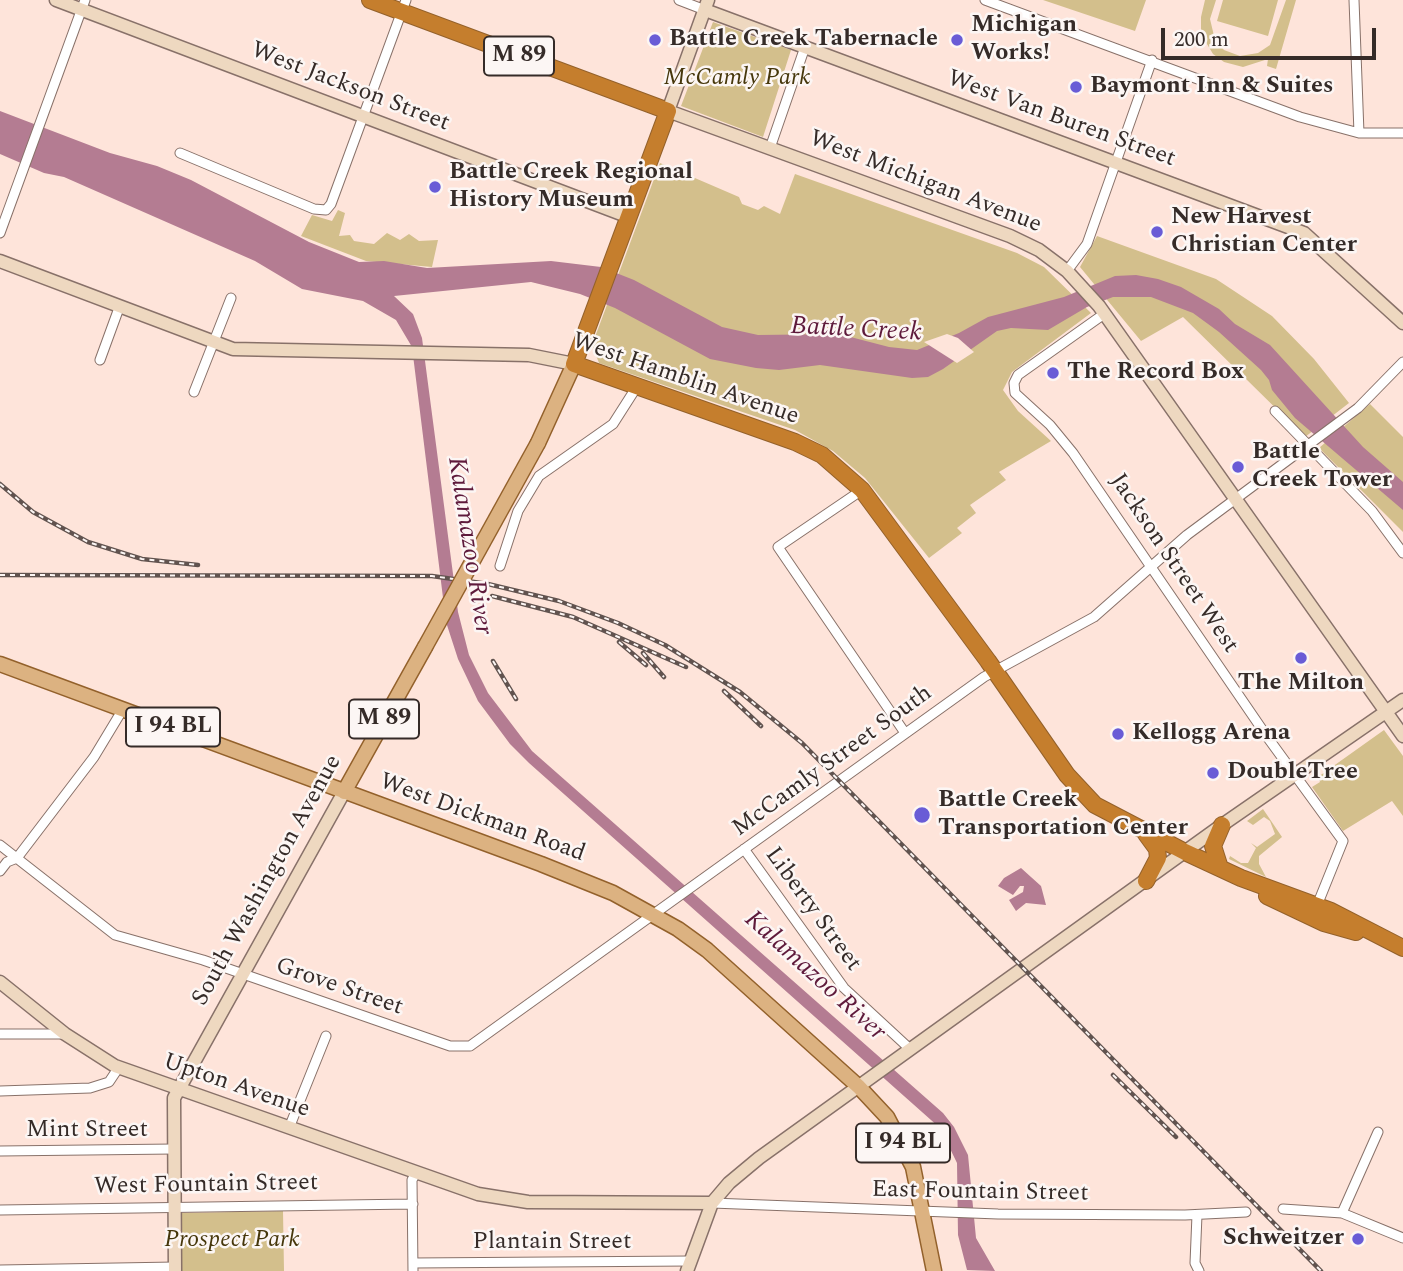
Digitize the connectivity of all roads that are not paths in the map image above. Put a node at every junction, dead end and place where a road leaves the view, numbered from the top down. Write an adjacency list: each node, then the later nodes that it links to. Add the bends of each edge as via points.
1 (56, 0): 7 (street, West Jackson Street)
2 (370, 0): 9 (highway, West Michigan Avenue / M 89)
3 (679, 0): 8 (street, West Van Buren Street)
4 (985, 0): 6 (street)
5 (1354, 0): 14 (street)
6 (997, 2): 11 (street)
7 (83, 5): 13 (street, West Jackson Street); 20 (street)
8 (706, 5): 10 (street, West Van Buren Street); 12 (street)
9 (404, 6): 12 (highway, West Michigan Avenue / M 89); 13 (street)
10 (805, 47): 16 (street); 18 (street, West Van Buren Street)
11 (1152, 61): 14 (street, via 1300,117); 18 (street)
12 (668, 111): 16 (street, West Michigan Avenue); 19 (highway, South Washington Avenue / M 89)
13 (363, 115): 17 (street, via 331,205 321,211); 19 (street, West Jackson Street)
14 (1359, 133): 15 (street)
15 (1403, 133)
16 (770, 148): 22 (street, West Michigan Avenue, via 1010,236)
17 (180, 153)
18 (1115, 162): 22 (street, via 1087,244); 26 (street, West Van Buren Street, via 1304,233)
19 (629, 217): 30 (highway, South Washington Avenue / M 89)
20 (0, 233)
21 (0, 261): 24 (street, West Hamblin Avenue)
22 (1071, 274): 25 (street, West Michigan Avenue)
23 (232, 298): 27 (street)
24 (119, 308): 27 (street, West Hamblin Avenue); 28 (street)
25 (1101, 310): 36 (street, West Michigan Avenue); 38 (street, Jackson Street West, via 1018,375 1016,395 1050,425)
26 (1403, 323)
27 (214, 342): 30 (street, West Hamblin Avenue, via 248,352 529,355); 32 (street)
28 (100, 360)
29 (1403, 362): 34 (street, McCamly Street South, via 1344,419)
30 (574, 364): 31 (highway, West Hamblin Avenue); 48 (main road, South Washington Avenue / M 89, bridge, via 538,443)
31 (636, 388): 35 (highway, West Hamblin Avenue, via 795,442 822,456); 39 (street, via 613,424 539,475 518,511)
32 (194, 392)
33 (1275, 411): 34 (street)
34 (1308, 443): 36 (street, McCamly Street South); 37 (street, via 1372,511)
35 (862, 490): 41 (highway, West Hamblin Avenue); 45 (street, via 780,551)
36 (1234, 500): 38 (street, McCamly Street South); 44 (street, West Michigan Avenue)
37 (1403, 552)
38 (1150, 565): 41 (street, McCamly Street South, via 1092,619); 47 (street, Jackson Street West)
39 (500, 566)
40 (0, 664): 43 (main road, West Dickman Road / I 94 BL)
41 (994, 670): 45 (street, McCamly Street South); 50 (highway, West Hamblin Avenue, via 1075,786 1108,813)
42 (1403, 700): 44 (street)
43 (123, 709): 48 (main road, West Dickman Road / I 94 BL); 54 (street, via 98,751)
44 (1386, 712): 46 (street, West Michigan Avenue); 47 (street)
45 (905, 733): 52 (street, McCamly Street South)
46 (1403, 736)
47 (1294, 774): 49 (street); 58 (street, Jackson Street West, via 1343,841)
48 (344, 792): 59 (main road, West Dickman Road / I 94 BL, via 553,869); 61 (street, South Washington Avenue)
49 (1222, 825): 53 (street); 55 (highway, via 1213,846)
50 (1145, 832): 53 (highway, West Hamblin Avenue); 57 (highway, via 1158,858)
51 (0, 845): 54 (street, Grove Street)
52 (744, 849): 59 (street, McCamly Street South); 67 (street, Liberty Street, via 844,988)
53 (1185, 852): 55 (highway, West Hamblin Avenue); 57 (street)
54 (17, 858): 56 (street); 61 (street, Grove Street, via 115,935)
55 (1220, 868): 58 (highway, West Hamblin Avenue)
56 (0, 871)
57 (1146, 881): 67 (street)
58 (1315, 911): 60 (highway, West Hamblin Avenue)
59 (653, 915): 66 (street, McCamly Street South, via 477,1041 463,1048); 69 (main road, West Dickman Road / I 94 BL, via 707,950)
60 (1403, 948)
61 (243, 974): 66 (street, Grove Street); 70 (street, South Washington Avenue)
62 (0, 982): 64 (street, Upton Avenue)
63 (0, 1034): 64 (street)
64 (65, 1034): 68 (street, Upton Avenue)
65 (326, 1036): 72 (street)
66 (450, 1046)
67 (910, 1049): 69 (street)
68 (119, 1067): 70 (street, Upton Avenue); 71 (street, via 109,1082 90,1088)
69 (859, 1087): 77 (street, via 759,1158); 82 (main road, I 94 BL, via 900,1137 913,1167)
70 (179, 1089): 72 (street, Upton Avenue); 74 (street, South Washington Avenue, via 174,1098)
71 (0, 1091)
72 (289, 1128): 76 (street, Upton Avenue)
73 (1378, 1132): 84 (street)
74 (174, 1149): 75 (street, Mint Street); 79 (street, South Washington Avenue)
75 (0, 1151)
76 (416, 1173): 77 (street, Upton Avenue, via 478,1194 528,1202); 78 (street)
77 (712, 1203): 82 (street, East Fountain Street); 87 (street)
78 (413, 1204): 79 (street, West Fountain Street); 88 (street)
79 (174, 1207): 81 (street, West Fountain Street); 89 (street, South Washington Avenue)
80 (1283, 1209): 84 (street)
81 (0, 1210)
82 (923, 1212): 85 (street, East Fountain Street); 91 (main road, I 94 BL)
83 (1246, 1212): 85 (street, East Fountain Street)
84 (1342, 1213): 86 (street)
85 (1197, 1215): 92 (street, via 1195,1263)
86 (1403, 1238)
87 (688, 1266): 88 (street, Plantain Street)
88 (413, 1267)
89 (175, 1269): 90 (street)
90 (0, 1270)
91 (934, 1271)
92 (1199, 1271)

